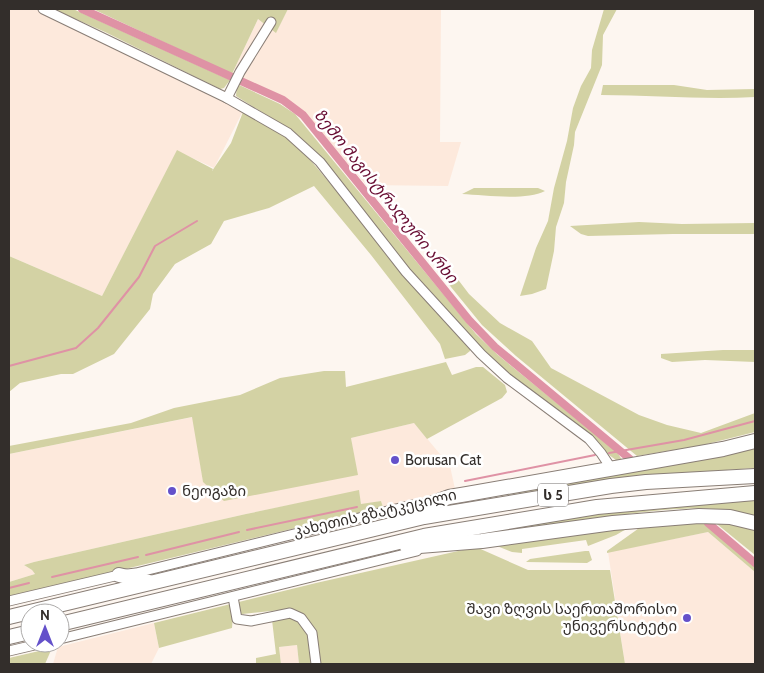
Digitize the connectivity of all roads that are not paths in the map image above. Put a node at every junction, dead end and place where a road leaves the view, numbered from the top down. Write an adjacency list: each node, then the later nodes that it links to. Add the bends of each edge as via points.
1 (43, 9): 3 (street)
2 (271, 22): 3 (street)
3 (229, 94): 5 (street, via 277,126 320,162 406,272 481,354 507,378 588,439)
4 (755, 441): 5 (highway)
5 (611, 468): 8 (highway)
6 (755, 476): 11 (highway, კახეთის გზატკეცილი / ს 5, via 611,486 461,510)
7 (755, 493): 10 (highway, ს 5, via 606,506)
8 (449, 497): 11 (highway); 14 (street, კახეთის გზატკეცილი)
9 (755, 523): 12 (highway, via 730,517 699,516 614,523)
10 (482, 525): 12 (highway); 13 (highway, ს 5)
11 (352, 533): 15 (highway, კახეთის გზატკეცილი / ს 5)
12 (445, 545): 13 (highway); 16 (street)
13 (369, 549): 19 (highway, ს 5)
14 (119, 575): 15 (highway); 17 (street, კახეთის გზატკეცილი)
15 (152, 582): 18 (highway, კახეთის გზატკეცილი / ს 5)
16 (233, 596): 20 (street); 21 (street, via 237,619 251,621 290,613 301,618 312,633)
17 (9, 602)
18 (9, 617)
19 (70, 622)
20 (70, 637)
21 (316, 664)

